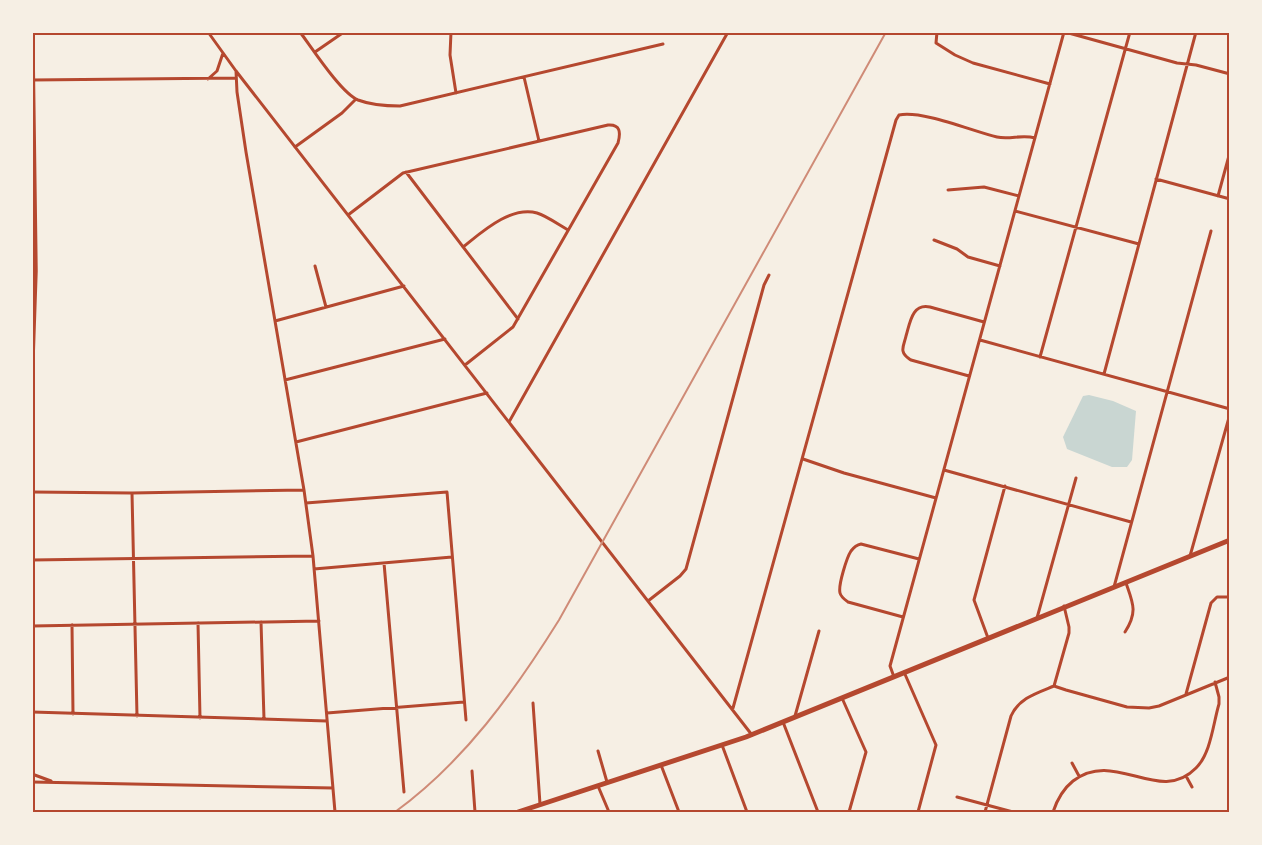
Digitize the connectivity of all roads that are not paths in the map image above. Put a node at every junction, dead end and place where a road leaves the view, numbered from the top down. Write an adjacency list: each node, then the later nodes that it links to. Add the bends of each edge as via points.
1 (208, 32): 13 (street)
2 (300, 32): 14 (street)
3 (344, 32): 14 (street)
4 (451, 32): 24 (street, via 450,54)
5 (728, 32): 66 (street)
6 (937, 32): 23 (street, via 936,43 962,59)
7 (1064, 32): 11 (street); 23 (street)
8 (1130, 32): 11 (street)
9 (1196, 32): 15 (street)
10 (664, 44): 18 (street)
11 (1125, 49): 15 (street); 40 (street)
12 (32, 51): 22 (main road)
13 (223, 52): 16 (street); 21 (street, via 217,71)
14 (315, 52): 25 (street)
15 (1188, 64): 17 (street); 33 (street)
16 (236, 71): 19 (street); 20 (street)
17 (1230, 74)
18 (524, 77): 24 (street); 27 (street)
19 (236, 78): 20 (street); 21 (street); 52 (street)
20 (241, 78): 28 (street)
21 (208, 79): 22 (street)
22 (33, 80): 31 (main road)
23 (1050, 84): 26 (street)
24 (456, 93): 25 (street, via 400,106)
25 (356, 99): 28 (street)
26 (1035, 138): 35 (street); 68 (street, via 1022,135 999,138 914,114 899,114)
27 (539, 141): 32 (street); 41 (street, via 608,124 614,124 620,133 618,143)
28 (295, 147): 39 (street)
29 (32, 152): 31 (main road)
30 (1230, 152): 36 (street)
31 (34, 161): 57 (main road)
32 (406, 172): 39 (street); 45 (street)
33 (1156, 179): 36 (street); 44 (street)
34 (948, 190): 35 (street, via 984,187)
35 (1019, 196): 38 (street)
36 (1218, 196): 37 (street)
37 (1230, 199)
38 (1015, 211): 40 (street); 47 (street)
39 (348, 215): 49 (street)
40 (1076, 227): 44 (street); 56 (street)
41 (568, 230): 45 (street, via 536,213 523,212 499,220); 51 (street)
42 (1212, 231): 62 (street)
43 (934, 240): 47 (street, via 968,257)
44 (1139, 244): 59 (street)
45 (463, 247): 51 (street)
46 (315, 266): 50 (street)
47 (1000, 266): 53 (street)
48 (769, 275): 91 (street, via 686,569)
49 (404, 286): 50 (street); 54 (street)
50 (326, 308): 52 (street)
51 (518, 319): 58 (street, via 513,327)
52 (275, 321): 61 (street)
53 (984, 322): 55 (street); 60 (street, via 922,306 912,315 902,350 911,360)
54 (445, 339): 58 (street); 61 (street)
55 (980, 340): 56 (street); 60 (street)
56 (1040, 357): 59 (street)
57 (32, 358)
58 (465, 365): 63 (street)
59 (1104, 374): 62 (street)
60 (970, 376): 69 (street)
61 (285, 380): 67 (street)
62 (1167, 392): 64 (street); 78 (street)
63 (487, 393): 66 (street); 67 (street)
64 (1230, 409)
65 (1230, 414): 82 (street)
66 (509, 422): 91 (street)
67 (296, 442): 72 (street)
68 (803, 459): 75 (street); 114 (street)
69 (944, 470): 71 (street); 75 (street)
70 (1076, 478): 77 (street)
71 (1005, 486): 77 (street); 103 (street, via 974,600)
72 (304, 490): 74 (street); 76 (street)
73 (32, 492): 74 (street)
74 (132, 493): 83 (street)
75 (936, 498): 84 (street)
76 (306, 503): 80 (street); 81 (street, via 447,492)
77 (1068, 504): 78 (street); 94 (street)
78 (1132, 522): 89 (street)
79 (1230, 540): 82 (main road)
80 (313, 556): 83 (street); 87 (street)
81 (452, 556): 86 (street); 111 (street)
82 (1190, 556): 88 (main road)
83 (133, 558): 85 (street); 98 (street)
84 (919, 559): 93 (street); 93 (street, via 861,544 850,552 842,576 840,591 848,602)
85 (32, 560)
86 (384, 562): 87 (street); 113 (street)
87 (314, 568): 95 (street)
88 (1126, 583): 89 (main road); 102 (street, via 1134,612)
89 (1114, 587): 92 (main road)
90 (1230, 597): 109 (street, via 1216,597 1210,602)
91 (648, 601): 114 (street)
92 (1064, 606): 94 (main road); 108 (street, via 1069,632)
93 (903, 617): 105 (street, via 890,666)
94 (1037, 618): 103 (main road)
95 (319, 621): 96 (street); 116 (street)
96 (261, 622): 97 (street); 121 (street)
97 (198, 623): 98 (street); 120 (street)
98 (134, 624): 99 (street); 118 (street)
99 (72, 625): 100 (street); 117 (street)
100 (32, 626)
101 (819, 631): 119 (street)
102 (1125, 632)
103 (988, 638): 104 (main road)
104 (904, 672): 105 (main road); 152 (street, via 936,745)
105 (894, 677): 110 (main road)
106 (1230, 677): 107 (street)
107 (1215, 682): 109 (street); 133 (street, via 1219,704 1208,746 1202,760)
108 (1054, 686): 109 (street, via 1136,708 1159,706); 143 (street, via 1027,698 1014,709)
109 (1186, 694)
110 (842, 698): 119 (main road); 151 (street, via 866,752)
111 (464, 702): 113 (street); 122 (street)
112 (533, 703): 142 (street)
113 (396, 708): 116 (street); 140 (street)
114 (732, 709): 125 (street)
115 (32, 712): 117 (street)
116 (326, 713): 123 (street)
117 (73, 714): 118 (street)
118 (137, 716): 120 (street)
119 (795, 717): 124 (main road)
120 (200, 718): 121 (street)
121 (264, 719): 123 (street)
122 (466, 720)
123 (327, 721): 138 (street)
124 (782, 721): 125 (main road); 150 (street)
125 (752, 735): 126 (main road)
126 (722, 745): 129 (main road); 149 (street)
127 (598, 750): 136 (street)
128 (1072, 762): 132 (street)
129 (661, 765): 136 (main road); 148 (street)
130 (472, 771): 145 (street)
131 (32, 774): 134 (street)
132 (1080, 776): 133 (street, via 1104,769 1158,782); 155 (street, via 1061,794)
133 (1186, 776): 139 (street)
134 (52, 781): 135 (street); 138 (street)
135 (32, 782)
136 (608, 783): 137 (main road)
137 (598, 786): 142 (main road); 147 (street)
138 (333, 788): 144 (street)
139 (1192, 788)
140 (404, 792)
141 (957, 798): 143 (street)
142 (540, 805): 146 (main road)
143 (987, 806): 153 (street); 154 (street)
144 (335, 812)
145 (475, 812)
146 (518, 812)
147 (609, 812)
148 (679, 812)
149 (747, 812)
150 (818, 812)
151 (849, 812)
152 (918, 812)
153 (986, 812)
154 (1013, 812)
155 (1053, 812)

